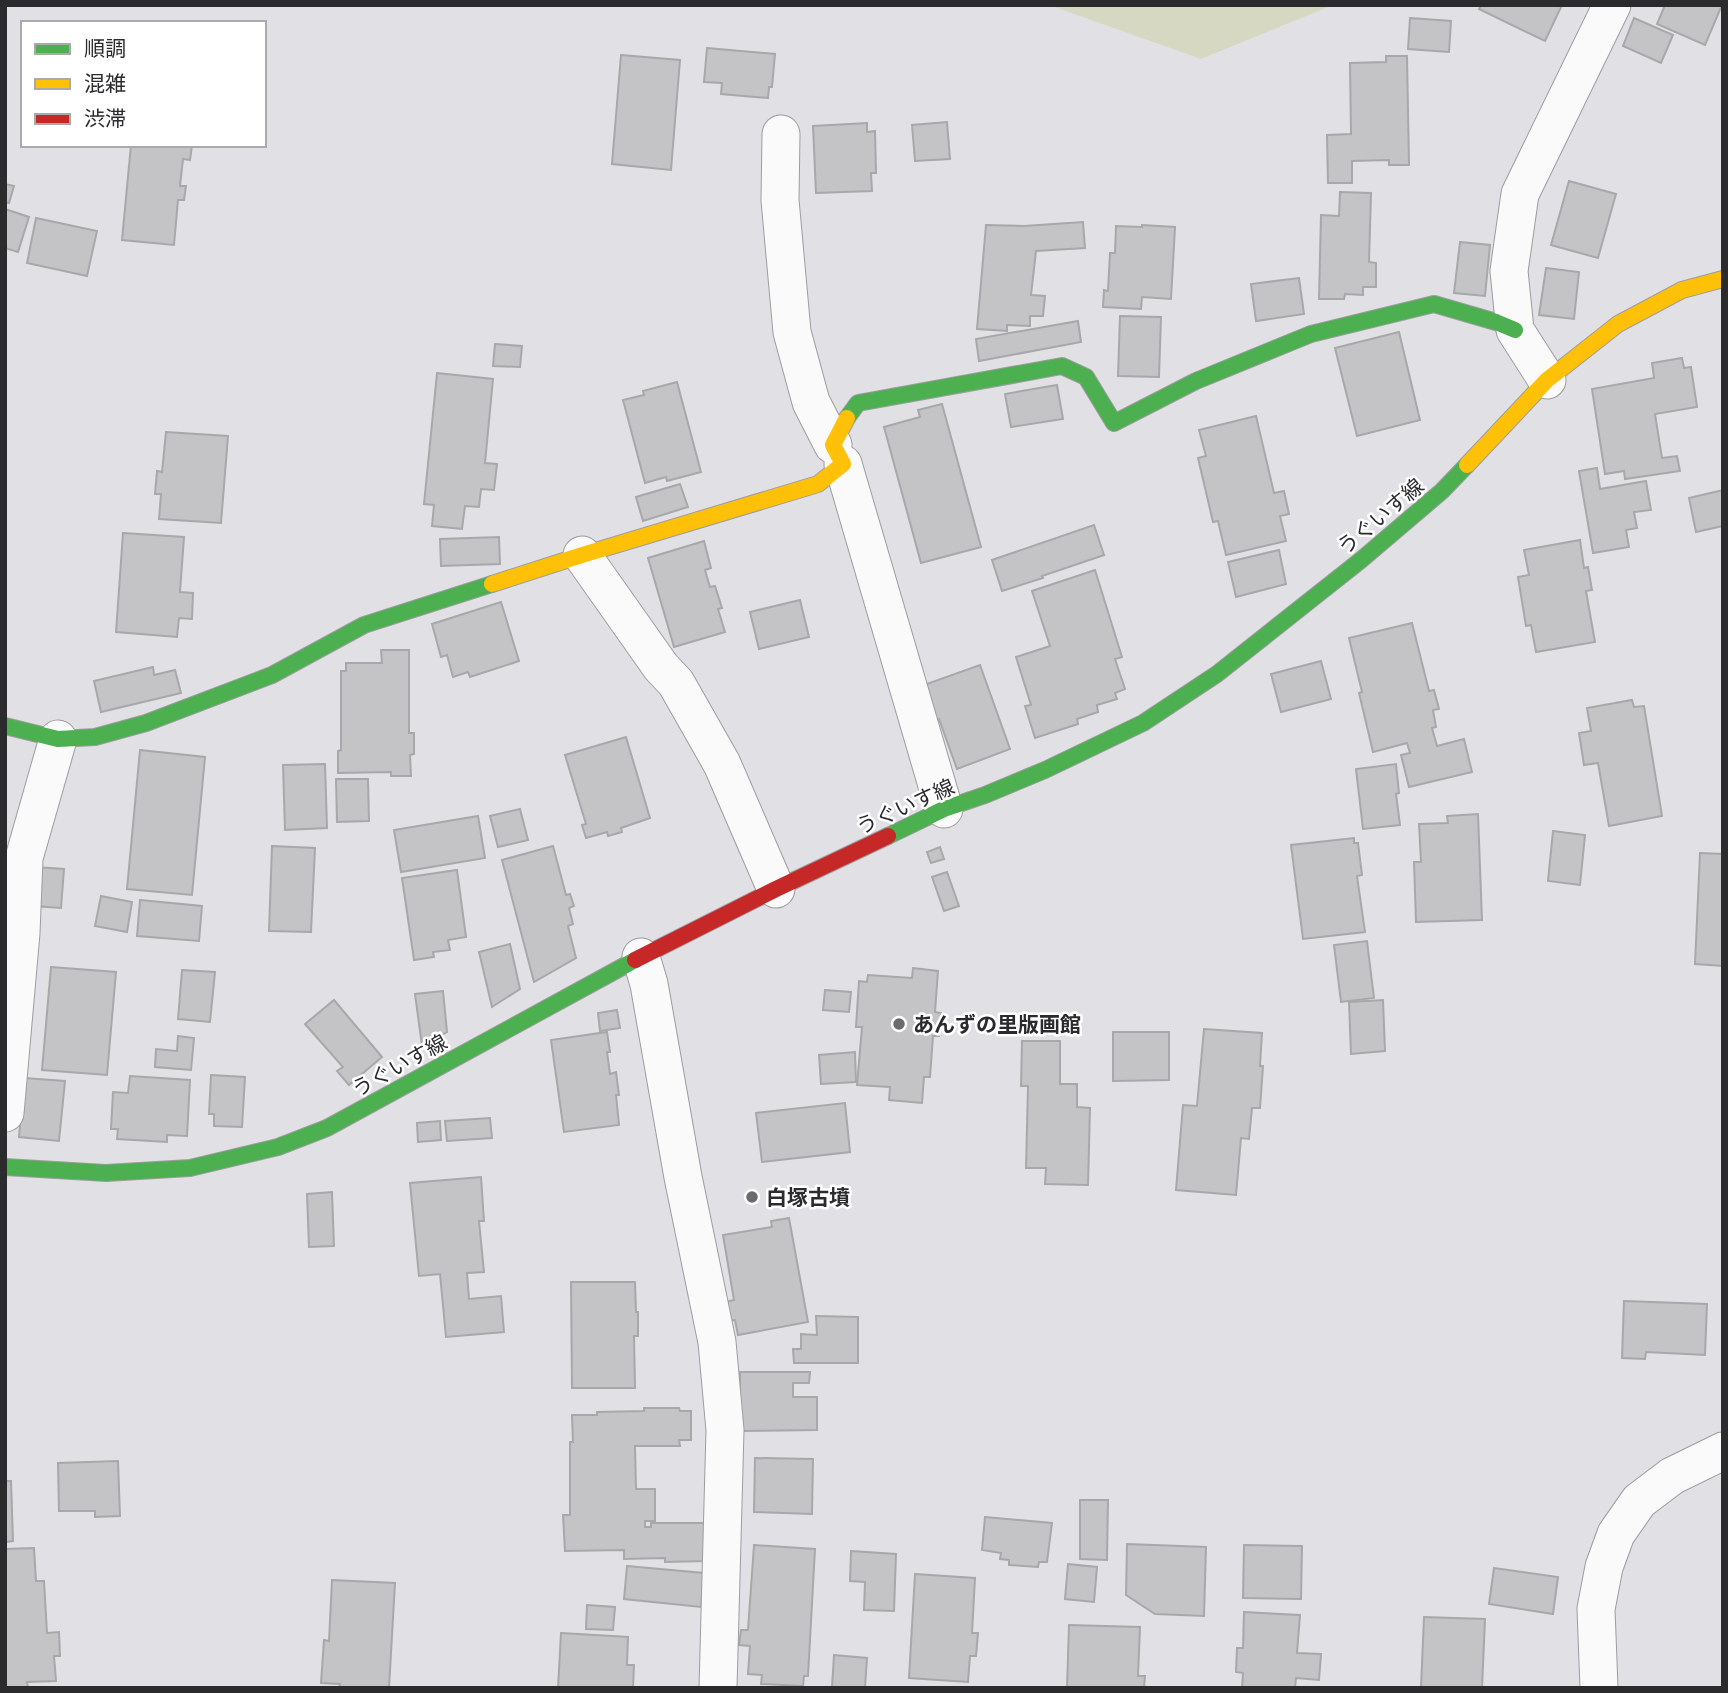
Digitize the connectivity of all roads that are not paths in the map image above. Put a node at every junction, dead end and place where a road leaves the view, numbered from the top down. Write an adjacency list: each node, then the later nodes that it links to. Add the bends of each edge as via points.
1 (1612, 5): 4 (street, via 1520,194 1508,271)
2 (781, 134): 6 (street, via 780,200 792,332 811,402)
3 (1723, 279): 5 (street, うぐいす線, via 1682,290 1618,324)
4 (1516, 330): 5 (street); 6 (street, via 1434,304 1311,334 1196,381 1114,423 1086,377 1062,366 858,403 846,419)
5 (1547, 380): 10 (street, うぐいす線, via 1442,491 1217,674 1143,723 1045,770)
6 (838, 455): 7 (street, via 818,484); 10 (street)
7 (582, 555): 9 (street, via 364,625 272,675 146,723 95,737); 11 (street, via 676,683 722,764)
8 (5, 726): 9 (street)
9 (58, 738): 13 (street, via 24,858)
10 (944, 809): 11 (street, うぐいす線)
11 (776, 889): 12 (street, うぐいす線)
12 (641, 957): 14 (street, うぐいす線, via 327,1128 278,1147 190,1168 106,1173); 16 (street, via 717,1342 725,1430)
13 (5, 1113)
14 (5, 1167)
15 (1723, 1451): 17 (street, via 1672,1476 1639,1501 1616,1534 1596,1609)
16 (718, 1688)
17 (1599, 1688)

